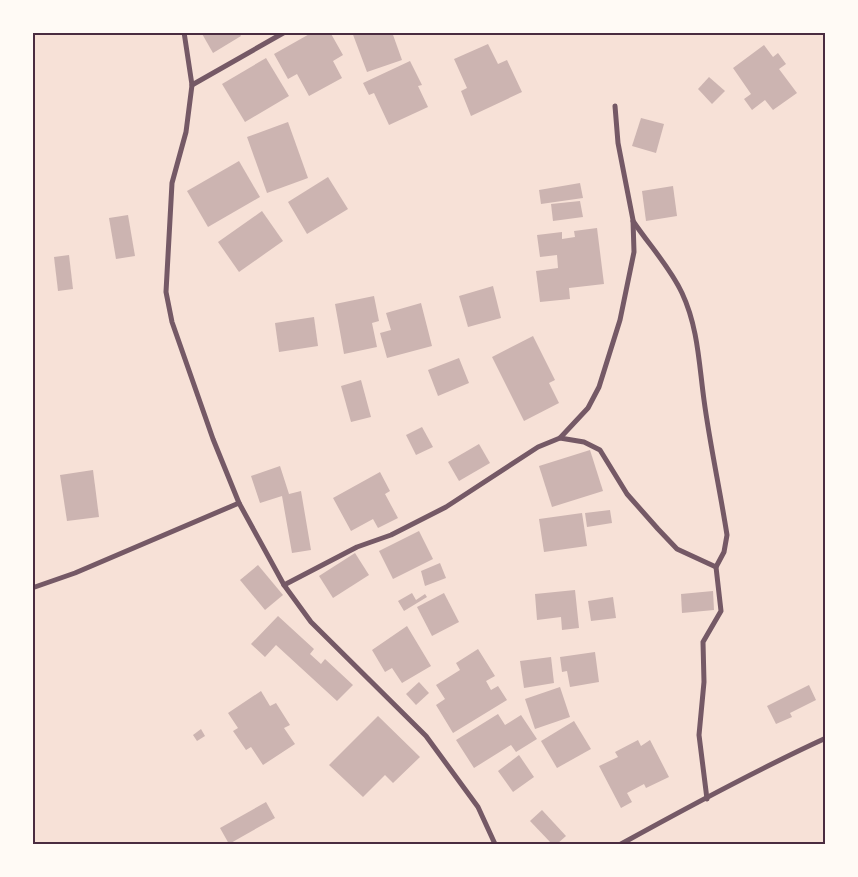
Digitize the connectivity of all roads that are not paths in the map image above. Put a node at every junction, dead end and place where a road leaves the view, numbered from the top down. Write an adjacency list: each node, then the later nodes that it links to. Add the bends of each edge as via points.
1 (184, 32): 3 (street)
2 (285, 32): 3 (street)
3 (192, 85): 7 (street, via 186,132 172,183 166,292 213,439)
4 (615, 106): 5 (street, via 618,143)
5 (633, 220): 6 (street, via 631,271 599,387 588,408); 8 (street, via 682,293 700,351 704,400 727,535 724,552)
6 (560, 438): 8 (street, via 584,442 600,450 626,494 677,548); 9 (street, via 538,447 446,507 391,535 357,547)
7 (239, 503): 9 (street); 10 (street)
8 (716, 566): 12 (street, via 722,611 703,642 704,682 699,735)
9 (284, 586): 13 (street, via 311,622 426,736 478,807)
10 (32, 588)
11 (826, 738): 12 (street, via 751,773)
12 (707, 799): 14 (street)
13 (495, 844)
14 (621, 844)

